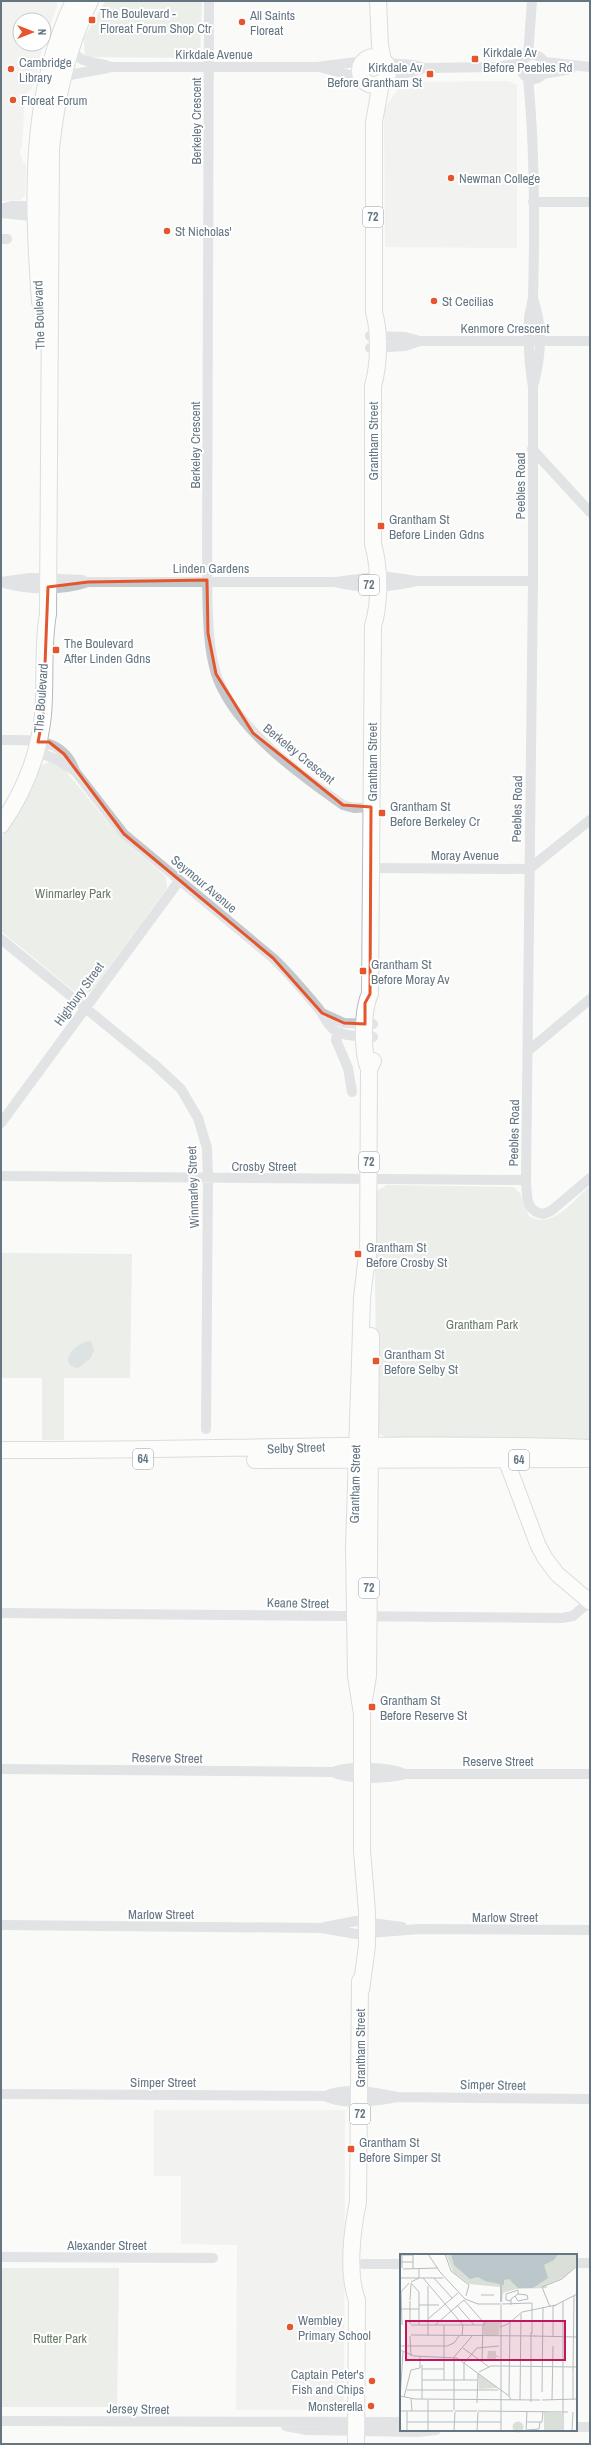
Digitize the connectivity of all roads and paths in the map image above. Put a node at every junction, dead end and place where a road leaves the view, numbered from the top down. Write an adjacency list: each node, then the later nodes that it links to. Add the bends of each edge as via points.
1 (74, 1): 24 (main road, The Boulevard, via 56,46 42,101 36,140)
2 (90, 1): 7 (main road, The Boulevard)
3 (209, 1): 13 (street, Berkeley Crescent)
4 (370, 1): 9 (main road, 72)
5 (378, 1): 9 (main road, 72, via 380,45)
6 (532, 1): 8 (street)
7 (71, 47): 10 (street, Kirkdale Avenue, via 76,58); 17 (main road, The Boulevard)
8 (533, 59): 12 (street, Kirkdale Avenue); 14 (street, Kirkdale Avenue); 16 (street); 16 (street)
9 (375, 61): 11 (street, Kirkdale Avenue); 15 (street, Kirkdale Avenue); 18 (main road, 72, via 360,69); 19 (main road, 72, via 388,72)
10 (111, 66): 13 (street, Kirkdale Avenue); 17 (street, Kirkdale Avenue)
11 (317, 66): 13 (street, Kirkdale Avenue); 18 (street, Kirkdale Avenue)
12 (585, 66): 16 (street, Kirkdale Avenue)
13 (209, 67): 31 (street, Berkeley Crescent)
14 (497, 67): 15 (street, Kirkdale Avenue); 16 (street, Kirkdale Avenue)
15 (424, 68): 19 (street, Kirkdale Avenue)
16 (533, 76): 21 (street, Peebles Road)
17 (62, 78): 24 (main road, The Boulevard)
18 (363, 80): 19 (main road, via 373,85); 20 (main road, Grantham Street / 72)
19 (383, 82): 20 (main road, Grantham Street / 72)
20 (374, 122): 28 (main road, Grantham Street / 72, via 374,312 377,322)
21 (533, 202): 22 (street); 26 (street, Peebles Road, via 533,298 539,316)
22 (590, 202)
23 (1, 209): 24 (street, via 12,206)
24 (42, 211): 25 (street); 35 (main road, The Boulevard)
25 (1, 213)
26 (534, 341): 27 (street, Kenmore Crescent); 28 (street, Kenmore Crescent, via 420,341 405,337); 29 (street, Peebles Road, via 539,365 533,387)
27 (590, 341)
28 (373, 342): 34 (main road, Grantham Street / 72, via 376,375 373,386 373,544 377,556)
29 (532, 448): 30 (street); 32 (street, Peebles Road)
30 (590, 512)
31 (207, 580): 34 (street, Linden Gardens); 35 (street, Linden Gardens, via 88,582 79,579); 38 (street, Berkeley Crescent, via 208,633 216,674 229,699 253,733 343,805 354,808)
32 (533, 581): 34 (street, Linden Gardens); 42 (street, Peebles Road)
33 (1, 582): 35 (street, Linden Gardens, via 14,586)
34 (373, 582): 38 (main road, Grantham Street / 72, via 376,614 373,626)
35 (44, 583): 37 (main road, The Boulevard, via 48,614)
36 (1, 740): 37 (street, Seymour Avenue)
37 (38, 742): 40 (main road, The Boulevard, via 24,786); 43 (street, Seymour Avenue, via 49,742 72,762 75,772 124,834)
38 (371, 807): 41 (main road, Grantham Street / 72)
39 (590, 820): 42 (street)
40 (1, 825)
41 (371, 868): 42 (street, Moray Avenue); 48 (main road, Grantham Street / 72, via 370,994 373,1003)
42 (529, 869): 50 (street, Peebles Road)
43 (179, 881): 46 (street, Highbury Street); 47 (street, Seymour Avenue, via 273,958)
44 (1, 939): 46 (street, Winmarley Street)
45 (590, 999): 50 (street)
46 (85, 1007): 52 (street, Highbury Street); 54 (street, Winmarley Street, via 181,1089 198,1118 207,1148)
47 (322, 1013): 48 (street, Seymour Avenue); 49 (street, Seymour Avenue, via 328,1025)
48 (369, 1030): 49 (street); 56 (main road, Grantham Street / 72, via 373,1061 369,1069)
49 (337, 1032): 51 (street, via 336,1040 348,1068)
50 (528, 1051): 57 (street, Peebles Road)
51 (352, 1092)
52 (1, 1123)
53 (1, 1176): 54 (street, Crosby Street)
54 (208, 1178): 56 (street, Crosby Street); 58 (street, Winmarley Street)
55 (590, 1178): 57 (street, Peebles Road, via 551,1211 543,1214 532,1210 528,1204)
56 (369, 1180): 57 (street, Crosby Street); 61 (main road, Grantham Street / 72, via 367,1255 371,1298)
57 (526, 1180)
58 (206, 1429)
59 (590, 1448): 62 (main road, Selby Street / 64)
60 (1, 1450): 61 (main road, Selby Street / 64)
61 (363, 1453): 62 (main road, Selby Street / 64); 63 (main road, Selby Street / 64); 67 (main road, Grantham Street / 72)
62 (505, 1453): 64 (main road, Selby Street / 64); 65 (main road, via 545,1558 557,1574)
63 (1, 1458)
64 (590, 1459)
65 (590, 1602): 67 (street, Keane Street, via 573,1616 562,1618)
66 (1, 1613): 67 (street, Keane Street)
67 (361, 1616): 69 (main road, Grantham Street / 72, via 356,1676 362,1714)
68 (1, 1769): 69 (street, Reserve Street, via 333,1772 341,1769)
69 (362, 1773): 70 (street, Reserve Street, via 395,1770 405,1774); 72 (main road, Grantham Street / 72)
70 (590, 1774)
71 (1, 1925): 72 (street, Marlow Street)
72 (362, 1928): 73 (street, Marlow Street); 75 (main road, Grantham Street / 72)
73 (590, 1930)
74 (1, 2094): 75 (street, Simper Street, via 325,2096 334,2092)
75 (360, 2096): 76 (street, Simper Street, via 376,2093 397,2097); 77 (main road, Grantham Street / 72)
76 (590, 2099)
77 (358, 2202): 82 (main road, Grantham Street / 72, via 363,2225); 84 (main road, Grantham Street / 72, via 353,2225 352,2287)
78 (1, 2257): 79 (street, Alexander Street)
79 (214, 2258)
80 (577, 2263): 81 (street)
81 (590, 2263)
82 (363, 2264): 83 (street); 84 (main road, Grantham Street / 72, via 363,2287)
83 (400, 2264)
84 (357, 2300): 90 (main road, Grantham Street / 72)
85 (1, 2421): 90 (street, Jersey Street, via 274,2423)
86 (400, 2422): 90 (street, Jersey Street)
87 (577, 2427): 88 (street)
88 (590, 2427)
89 (400, 2431): 90 (street, Jersey Street)
90 (356, 2432)

